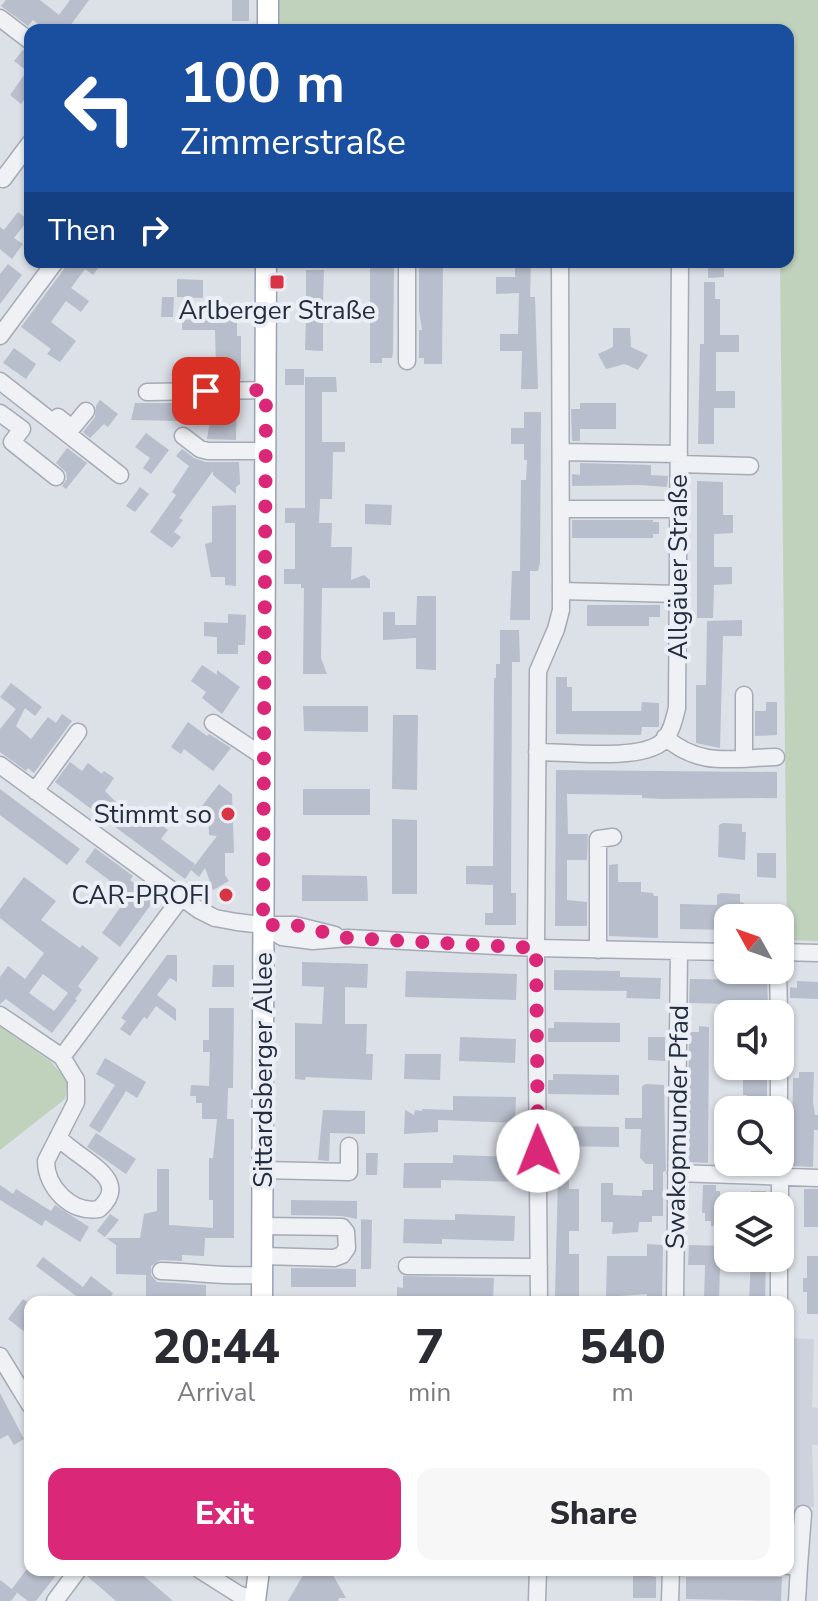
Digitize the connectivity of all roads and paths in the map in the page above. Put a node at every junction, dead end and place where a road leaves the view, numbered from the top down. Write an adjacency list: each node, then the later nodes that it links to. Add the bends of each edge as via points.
1 (268, 0): 3 (main road)
2 (0, 18): 4 (street)
3 (268, 24)
4 (24, 36)
5 (24, 151): 6 (street)
6 (3, 179)
7 (51, 268): 12 (street)
8 (266, 268): 16 (main road, Sittardsberger Allee)
9 (407, 268): 13 (street)
10 (560, 268): 22 (street)
11 (680, 268): 23 (street, Allgäuer Straße)
12 (0, 336)
13 (407, 361)
14 (0, 373): 18 (street, via 72,428)
15 (0, 381): 25 (street)
16 (266, 390): 17 (street); 21 (main road, Sittardsberger Allee)
17 (147, 392)
18 (86, 411)
19 (0, 413): 26 (street, via 22,429 12,442)
20 (183, 436): 21 (street, via 208,451)
21 (265, 451): 36 (main road, Sittardsberger Allee)
22 (561, 452): 23 (street); 27 (street)
23 (679, 459): 24 (street); 28 (street, Allgäuer Straße)
24 (750, 466)
25 (120, 475)
26 (56, 477)
27 (561, 509): 28 (street); 29 (street)
28 (678, 509): 30 (street, Allgäuer Straße)
29 (561, 591): 30 (street); 35 (street, via 561,612 538,671)
30 (678, 594): 34 (street, Allgäuer Straße, via 677,708)
31 (744, 695): 38 (street)
32 (213, 723): 36 (street)
33 (78, 732): 40 (street)
34 (665, 737): 35 (street, via 650,750); 38 (street, via 681,751 706,759)
35 (537, 752): 44 (street)
36 (264, 757): 43 (main road, Sittardsberger Allee)
37 (776, 757): 38 (street)
38 (744, 758)
39 (0, 765): 40 (street)
40 (35, 791): 42 (street)
41 (613, 837): 45 (street, via 598,839)
42 (181, 898): 43 (street, via 215,918); 51 (street)
43 (263, 925): 44 (street, via 293,940); 54 (main road, Sittardsberger Allee)
44 (536, 948): 45 (street); 62 (street)
45 (598, 950): 46 (street)
46 (679, 951): 47 (street); 56 (street, Swakopmunder Pfad)
47 (714, 952)
48 (794, 952): 49 (street)
49 (818, 953)
50 (0, 1015): 51 (street)
51 (62, 1057): 52 (street, via 76,1080 76,1102)
52 (58, 1137): 52 (street, via 46,1161 50,1185 82,1209 99,1209 109,1197 110,1182)
53 (349, 1146): 54 (street, via 349,1172)
54 (263, 1170): 59 (main road, Sittardsberger Allee)
55 (714, 1172): 56 (street)
56 (676, 1173): 67 (street, Swakopmunder Pfad)
57 (794, 1173): 58 (street)
58 (818, 1178)
59 (262, 1226): 60 (main road, Sittardsberger Allee); 60 (street, via 342,1227 347,1248 334,1258)
60 (262, 1266): 63 (street, via 214,1276); 65 (main road, Sittardsberger Allee)
61 (407, 1266): 62 (street)
62 (539, 1267): 66 (street)
63 (161, 1271)
64 (779, 1272): 68 (street)
65 (262, 1296)
66 (539, 1296)
67 (675, 1296)
68 (779, 1296)
69 (0, 1356): 70 (street)
70 (24, 1395)
71 (803, 1514): 72 (street)
72 (794, 1566): 82 (street)
73 (74, 1576): 78 (street)
74 (210, 1576): 79 (street)
75 (258, 1576): 79 (main road)
76 (538, 1576): 80 (street)
77 (671, 1576): 81 (street)
78 (55, 1601)
79 (255, 1601)
80 (537, 1601)
81 (670, 1601)
82 (797, 1601)

